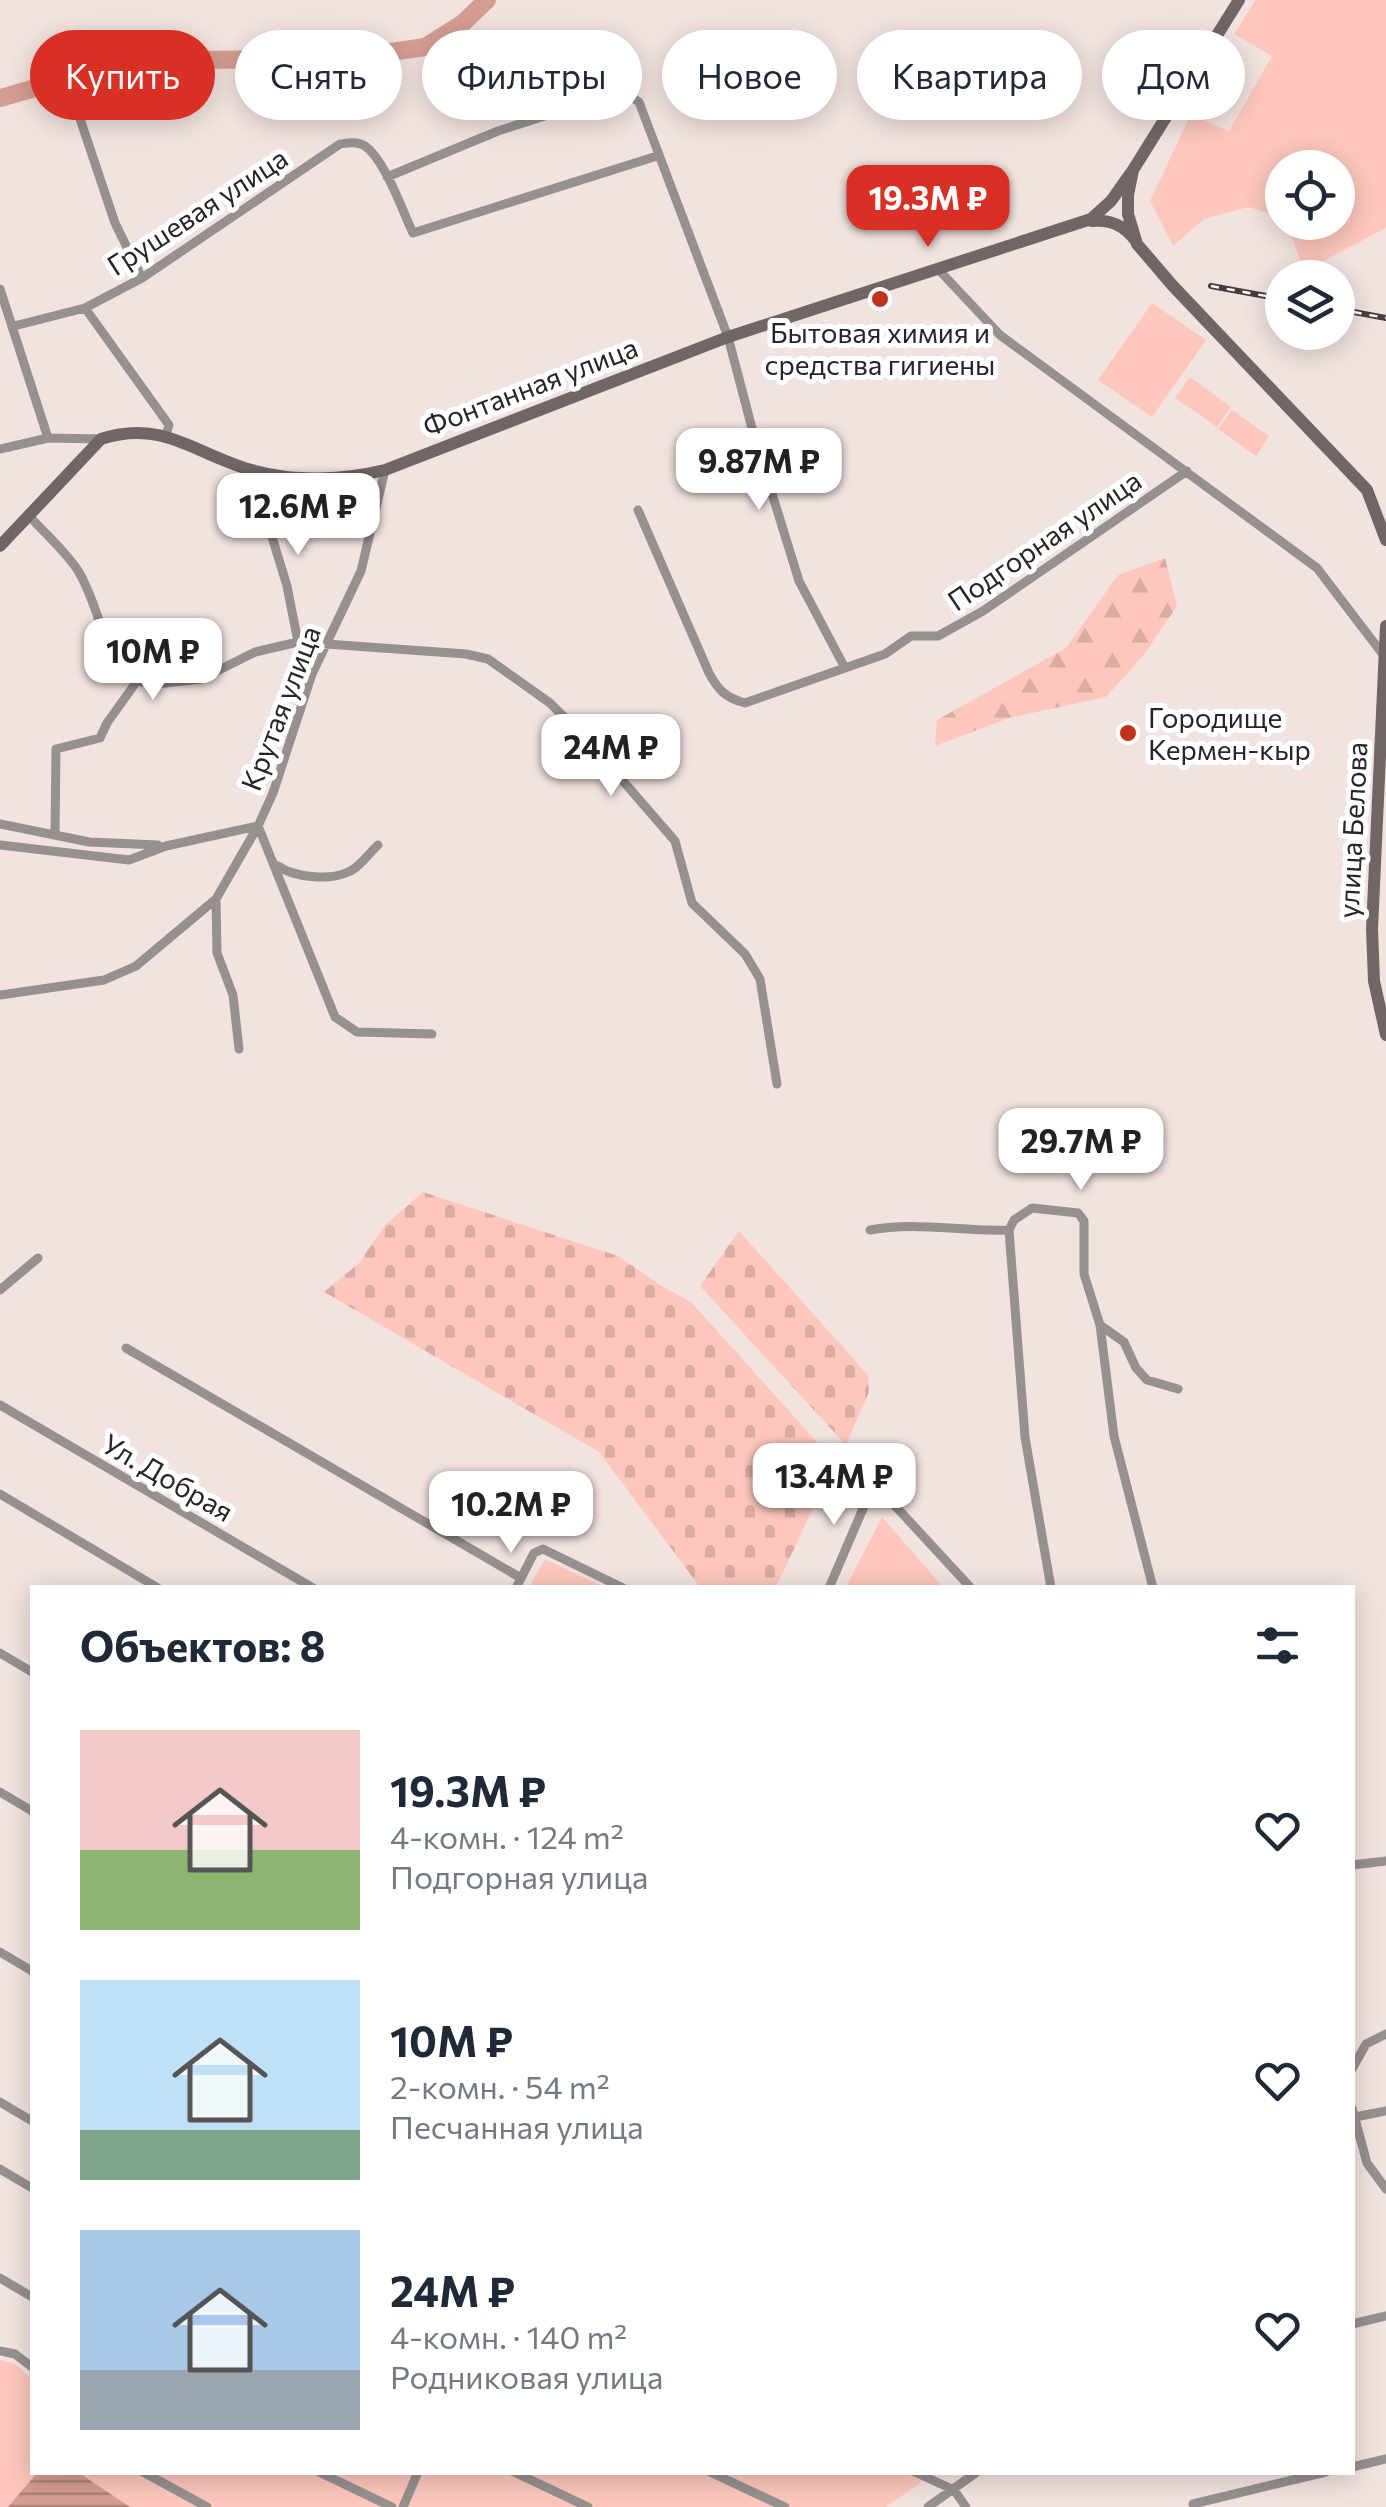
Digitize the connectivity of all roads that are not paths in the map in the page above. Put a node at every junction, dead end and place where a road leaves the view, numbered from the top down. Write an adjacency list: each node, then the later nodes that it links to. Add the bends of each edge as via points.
1 (1239, 0): 4 (main road)
2 (80, 120): 9 (street, via 115,223)
3 (657, 156): 5 (street, via 413,233); 5 (street, via 638,102 622,91 498,131); 13 (street)
4 (1134, 170): 6 (main road); 7 (main road, via 1128,214)
5 (387, 177): 9 (street, Грушевая улица, via 366,146 340,144)
6 (1085, 222): 7 (main road, via 1114,223); 8 (main road, Фонтанная улица)
7 (1138, 244): 23 (main road, via 1367,490)
8 (938, 269): 13 (main road, Фонтанная улица); 19 (street, Подгорная улица, via 1000,335)
9 (142, 278): 11 (street, Грушевая улица)
10 (0, 289): 12 (street)
11 (85, 308): 12 (street, Грушевая улица); 14 (street, via 169,426)
12 (14, 326): 15 (street)
13 (728, 337): 18 (main road, Фонтанная улица); 29 (street, via 800,581)
14 (166, 435): 16 (main road, Фонтанная улица, via 122,432); 20 (main road, Фонтанная улица)
15 (48, 438): 16 (street, Фонтанная улица); 17 (street, Фонтанная улица)
16 (101, 439): 22 (main road)
17 (0, 449)
18 (385, 470): 20 (main road, Фонтанная улица, via 358,477); 27 (street, Крутая улица, via 361,571)
19 (1186, 471): 28 (street, Подгорная улица, via 1317,568); 29 (street, Подгорная улица, via 983,611 938,636 912,636)
20 (276, 476): 26 (street, via 268,527)
21 (638, 510): 29 (street, Подгорная улица, via 709,673 729,699 745,704)
22 (29, 516): 24 (main road); 30 (street, via 78,572 99,626)
23 (1386, 540)
24 (0, 546)
25 (1386, 626): 28 (main road, улица Белова)
26 (298, 642): 27 (street); 30 (street, via 255,652 201,679)
27 (326, 645): 32 (street, Крутая улица); 43 (street, via 488,659 550,703 676,842 692,903 745,954 760,979)
28 (1385, 657): 41 (main road, улица Белова, via 1372,929)
29 (845, 668)
30 (137, 680): 33 (street, via 100,738 56,748)
31 (0, 824): 33 (street)
32 (258, 826): 36 (street, Крутая улица); 37 (street); 38 (street)
33 (55, 834): 36 (street)
34 (0, 845): 36 (street, Крутая улица, via 129,860)
35 (378, 845): 37 (street, via 350,872 332,876 297,874)
36 (166, 846)
37 (276, 864): 40 (street, via 334,1017 357,1032)
38 (216, 899): 39 (street, via 120,974); 42 (street, via 217,954 233,995)
39 (0, 994)
40 (432, 1034)
41 (1386, 1036)
42 (239, 1049)
43 (777, 1084)
44 (870, 1230): 45 (street)
45 (1010, 1230): 48 (street, via 1032,1208 1081,1214 1084,1274); 59 (street, via 1025,1437)
46 (38, 1258): 47 (street)
47 (0, 1290)
48 (1100, 1326): 50 (street, via 1124,1342 1147,1380); 60 (street, via 1114,1436)
49 (126, 1348): 53 (street)
50 (1178, 1389)
51 (0, 1405): 55 (street, Ул. Добрая)
52 (0, 1494): 54 (street)
53 (518, 1583): 56 (street, via 534,1553 544,1550)
54 (153, 1585)
55 (308, 1585)
56 (617, 1585)
57 (830, 1585): 58 (street, via 874,1483)
58 (968, 1585)
59 (1050, 1585)
60 (1152, 1585)
61 (0, 1653): 62 (street)
62 (30, 1671)
63 (0, 1792): 64 (street)
64 (30, 1810)
65 (1386, 1860): 66 (street)
66 (1355, 1865)
67 (0, 1952): 68 (street)
68 (30, 1970)
69 (1386, 2034): 70 (street, via 1366,2044)
70 (1355, 2064)
71 (0, 2102): 75 (street)
72 (1386, 2111): 73 (street)
73 (1355, 2112)
74 (1355, 2116): 78 (street, via 1366,2163)
75 (30, 2119)
76 (0, 2169): 77 (street)
77 (30, 2187)
78 (1386, 2189)
79 (0, 2278): 80 (street)
80 (30, 2296)
81 (1386, 2316): 82 (street)
82 (1355, 2323)
83 (0, 2351): 84 (street)
84 (30, 2365)
85 (1386, 2459): 86 (street)
86 (1355, 2466)
87 (148, 2475): 97 (street)
88 (325, 2475): 98 (street)
89 (417, 2475): 99 (street)
90 (520, 2475): 100 (street)
91 (716, 2475): 101 (street)
92 (922, 2475): 95 (street)
93 (973, 2475): 95 (street)
94 (1284, 2477): 96 (street)
95 (954, 2490): 102 (street); 103 (street)
96 (1193, 2504)
97 (207, 2507)
98 (392, 2507)
99 (403, 2507)
100 (588, 2507)
101 (785, 2507)
102 (928, 2507)
103 (966, 2507)

